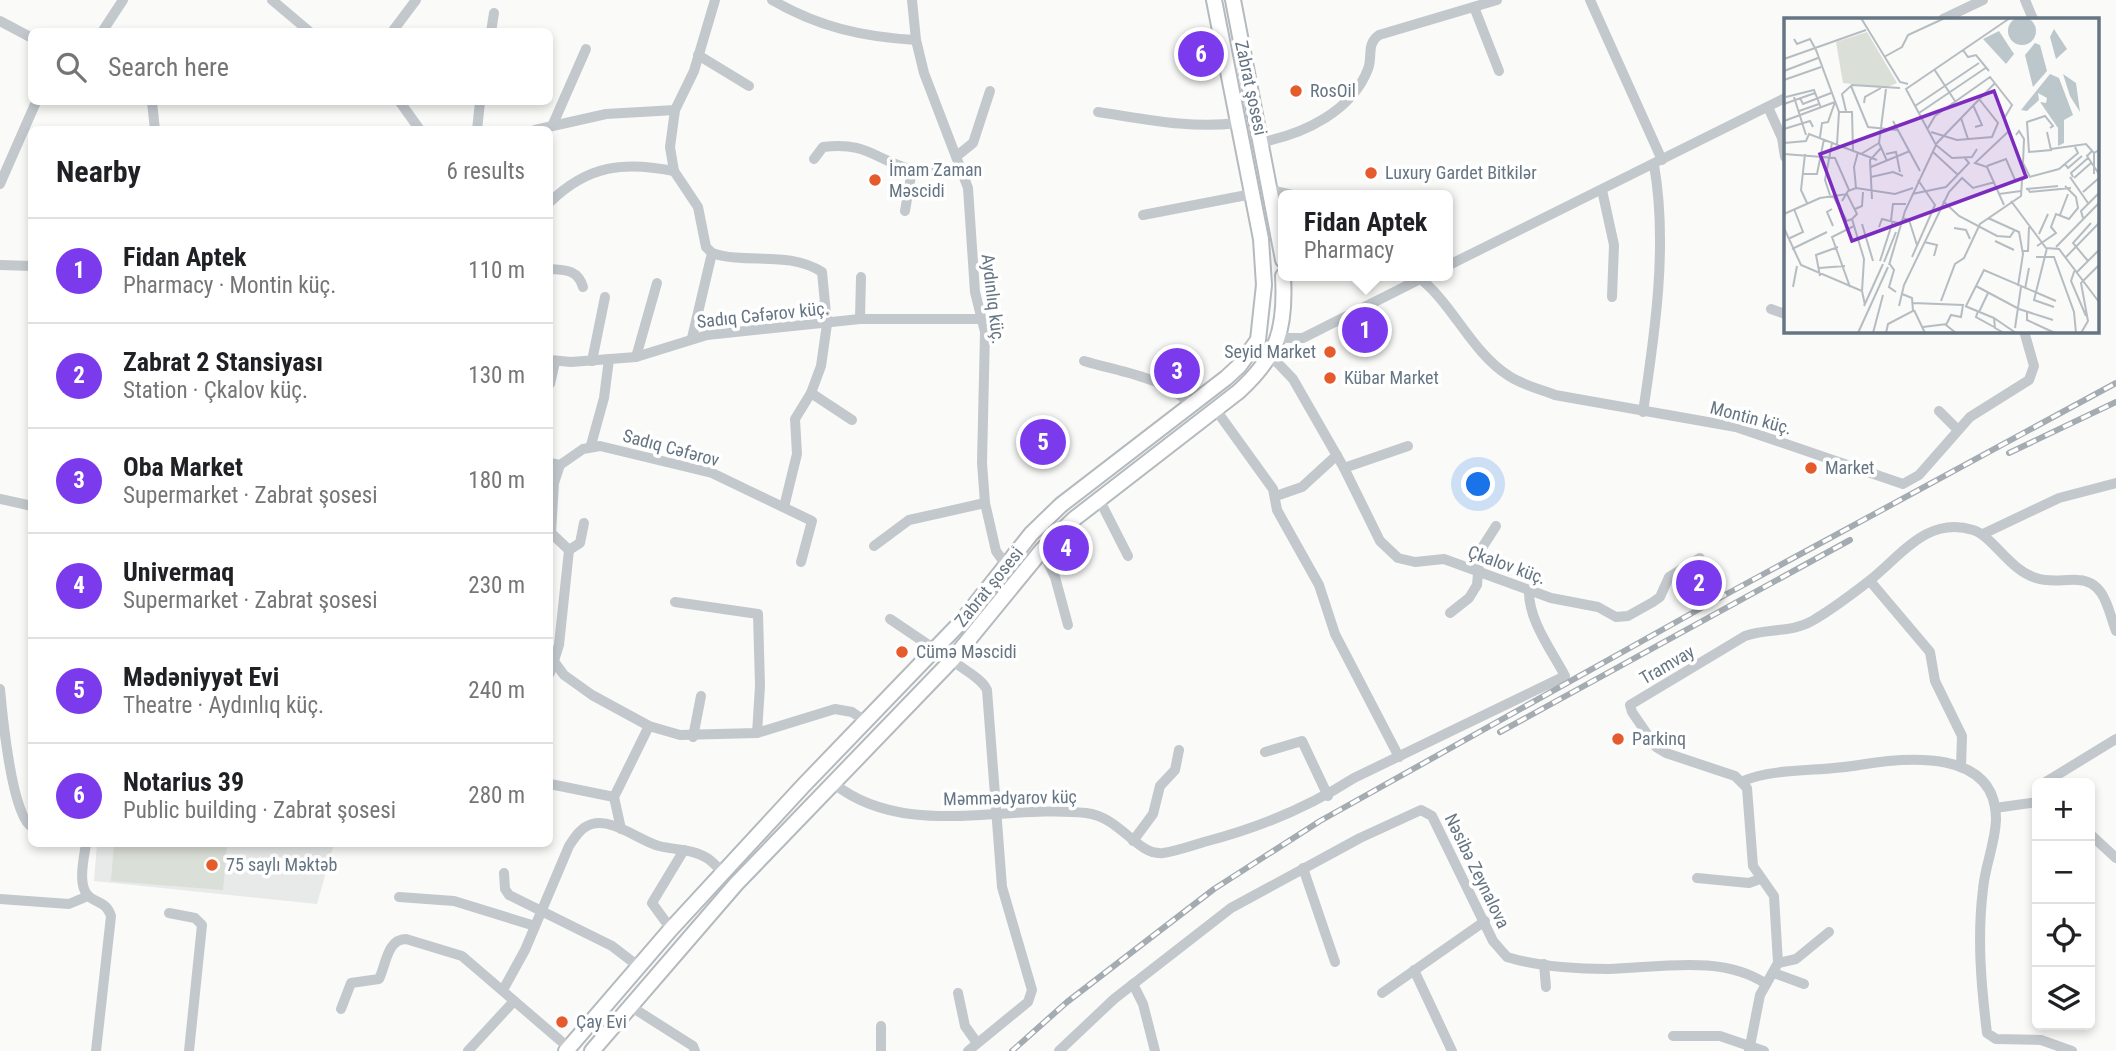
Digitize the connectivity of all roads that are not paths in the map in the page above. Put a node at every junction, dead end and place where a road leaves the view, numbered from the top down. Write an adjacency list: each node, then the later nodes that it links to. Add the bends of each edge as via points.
1 (123, 0): 18 (street)
2 (272, 0): 19 (street)
3 (416, 0): 20 (street)
4 (715, 0): 25 (street)
5 (772, 0): 23 (street, via 834,29)
6 (912, 0): 23 (street, Aydınlıq küç.)
7 (1214, 0): 37 (main road, Zabrat şosesi)
8 (1233, 0): 43 (main road, Zabrat şosesi)
9 (1497, 0): 13 (street)
10 (1590, 0): 47 (street)
11 (1983, 0): 15 (street)
12 (2025, 0): 16 (street)
13 (1474, 7): 26 (street); 43 (street, via 1379,35 1370,46 1370,65 1362,82 1338,108 1298,133)
14 (494, 13): 21 (street)
15 (1945, 18)
16 (2033, 18)
17 (0, 21): 22 (street)
18 (105, 28)
19 (305, 28)
20 (395, 28)
21 (492, 28)
22 (28, 36)
23 (916, 40): 45 (street, Aydınlıq küç., via 924,73)
24 (586, 49): 38 (street)
25 (698, 55): 27 (street); 35 (street)
26 (1499, 71)
27 (749, 86)
28 (990, 92): 45 (street, via 973,143)
29 (1784, 99): 34 (street)
30 (35, 105): 51 (street)
31 (152, 105): 39 (street)
32 (402, 105): 40 (street)
33 (480, 105): 41 (street)
34 (1768, 107): 44 (street); 47 (street)
35 (675, 110): 38 (street, via 637,110); 49 (street, via 670,139)
36 (1097, 112): 37 (street, via 1182,125)
37 (1237, 123): 55 (main road, Zabrat şosesi)
38 (553, 124): 42 (street)
39 (155, 126)
40 (418, 126)
41 (477, 126)
42 (547, 126)
43 (1262, 142): 52 (main road, Zabrat şosesi)
44 (1784, 151)
45 (958, 155): 50 (street, Aydınlıq küç.)
46 (814, 159): 48 (street, via 823,147 843,144 861,147)
47 (1658, 163): 53 (street); 91 (street, via 1659,243)
48 (912, 170): 50 (street); 57 (street)
49 (674, 171): 56 (street, via 643,165 609,167); 60 (street, via 698,207 706,247)
50 (964, 173): 76 (street, Aydınlıq küç., via 975,292)
51 (0, 184)
52 (1272, 190): 54 (street); 59 (main road, Zabrat şosesi)
53 (1602, 190): 61 (street); 71 (street, via 1613,236)
54 (1278, 191)
55 (1252, 194): 58 (street); 88 (main road, Zabrat şosesi, via 1263,258 1261,329 1239,366)
56 (553, 200)
57 (905, 211)
58 (1143, 215)
59 (1278, 228)
60 (712, 253): 77 (street, via 775,257 811,265 822,272); 79 (street)
61 (1453, 262)
62 (0, 265): 63 (street)
63 (28, 266)
64 (553, 269): 70 (street, via 575,273)
65 (861, 276): 75 (street)
66 (1283, 281): 80 (main road, Zabrat şosesi)
67 (1414, 281): 80 (street, via 1303,338)
68 (1425, 281): 91 (street, Montin küç., via 1491,361 1509,376 1555,395)
69 (657, 283): 82 (street)
70 (583, 287)
71 (1612, 297)
72 (606, 298): 85 (street)
73 (1771, 309): 74 (street)
74 (1784, 314)
75 (860, 319): 76 (street, Sadıq Cəfərov küç.); 77 (street, Sadıq Cəfərov küç.)
76 (982, 319): 104 (street, Aydınlıq küç.)
77 (827, 324): 79 (street, Sadıq Cəfərov küç.); 87 (street, via 821,366)
78 (2024, 332): 93 (street, Montin küç., via 2034,366 2029,380 1981,409)
79 (691, 338): 82 (street, Sadıq Cəfərov küç.)
80 (1279, 338): 81 (main road, Zabrat şosesi)
81 (1271, 356): 89 (main road, Zabrat şosesi, via 1251,381); 96 (street, Çkalov küç., via 1293,379)
82 (636, 357): 83 (street, Sadıq Cəfərov küç.)
83 (609, 359): 85 (street, Sadıq Cəfərov küç.); 94 (street)
84 (553, 361): 85 (street, Sadıq Cəfərov küç.)
85 (592, 361)
86 (1084, 361): 88 (street, via 1165,385)
87 (811, 393): 92 (street); 106 (street, via 795,419 797,454)
88 (1191, 405): 117 (main road, Zabrat şosesi, via 1061,505)
89 (1216, 410): 101 (street); 103 (main road, Zabrat şosesi)
90 (1939, 411): 93 (street)
91 (1643, 412): 93 (street, Montin küç., via 1736,427 1903,484 1919,475)
92 (852, 420)
93 (1958, 430)
94 (592, 446): 97 (street); 106 (street, Sadıq Cəfərov, via 712,473)
95 (1408, 446): 98 (street)
96 (1336, 455): 98 (street, Çkalov küç.); 101 (street, via 1302,487)
97 (555, 464): 100 (street)
98 (1344, 468): 118 (street, Çkalov küç., via 1389,552 1408,561 1444,559)
99 (2116, 483): 109 (street, via 2059,498)
100 (553, 496)
101 (1276, 496): 141 (street, via 1281,519 1324,597 1335,634)
102 (0, 499): 105 (street)
103 (1098, 499): 113 (main road, Zabrat şosesi); 114 (street)
104 (985, 503): 111 (street, via 909,520); 117 (street, Aydınlıq küç., via 996,551)
105 (28, 505)
106 (784, 508): 116 (street, Sadıq Cəfərov, via 812,521)
107 (584, 523): 112 (street, via 580,543)
108 (1496, 526): 118 (street, via 1480,551)
109 (1983, 534): 119 (street, Tramvay, via 1954,528 1919,536); 125 (street, via 1995,550 2034,578 2078,580 2100,588)
110 (553, 536): 112 (street)
111 (874, 546)
112 (569, 550): 127 (street)
113 (1042, 550): 124 (street); 129 (main road, Zabrat şosesi)
114 (1128, 556)
115 (1700, 558): 120 (street, Çkalov küç., via 1670,577 1653,603 1628,616 1616,617 1586,603)
116 (801, 562)
117 (1006, 565): 126 (main road, Zabrat şosesi)
118 (1480, 572): 120 (street, Çkalov küç.); 122 (street, via 1469,598)
119 (1870, 581): 142 (street, via 1930,652 1935,681 1962,736); 144 (street, Tramvay, via 1812,621 1794,629 1745,636 1630,705 1643,730 1666,754)
120 (1529, 590): 141 (street, Məmmədyarov küç, via 1536,620 1565,677)
121 (675, 602): 135 (street, via 758,614)
122 (1450, 613)
123 (890, 619): 126 (street)
124 (1068, 625)
125 (2116, 631)
126 (936, 650): 132 (main road, Zabrat şosesi)
127 (553, 652)
128 (553, 659): 133 (street, via 571,682)
129 (952, 660): 136 (main road, Zabrat şosesi); 151 (street, via 987,690)
130 (0, 689): 134 (street)
131 (701, 696): 137 (street)
132 (866, 722): 135 (street, via 852,712 835,709); 136 (main road); 161 (main road, Zabrat şosesi)
133 (649, 726): 137 (street); 148 (street)
134 (1, 732): 152 (street, via 22,815)
135 (757, 733): 137 (street)
136 (879, 736): 145 (main road, Zabrat şosesi)
137 (693, 737)
138 (2116, 738): 143 (street)
139 (1179, 750): 155 (street, via 1175,770 1160,786 1153,814)
140 (1265, 752): 147 (street, via 1302,740)
141 (1399, 757): 147 (street, Məmmədyarov küç)
142 (1961, 767): 144 (street, via 1907,758 1829,771 1766,774); 150 (street, via 1979,779)
143 (2052, 778)
144 (1742, 781): 163 (street, via 1749,798 1753,866)
145 (833, 783): 151 (street, Məmmədyarov küç, via 858,800 901,813); 186 (main road, Zabrat şosesi, via 736,884)
146 (553, 785): 148 (street)
147 (1328, 796): 155 (street, Məmmədyarov küç, via 1274,821 1161,853)
148 (614, 797): 153 (street)
149 (2032, 803): 150 (street)
150 (1995, 808): 204 (street, via 1979,951 1987,1033 1996,1039 2041,1040)
151 (995, 815): 155 (street, Məmmədyarov küç, via 1086,813 1114,821); 190 (street, via 1006,908 1032,990 1028,1002)
152 (28, 822)
153 (621, 829): 157 (street, via 649,843); 167 (street, via 598,823 580,831)
154 (2095, 839): 158 (street)
155 (1133, 841)
156 (86, 847): 164 (street, via 82,877)
157 (684, 850): 161 (street, via 707,858); 171 (street, via 653,896 652,903)
158 (2116, 858)
159 (1303, 868): 169 (street, Nəsibə Zeynalova, via 1409,814 1427,810); 173 (street); 178 (street, Nəsibə Zeynalova, via 1231,908)
160 (504, 873): 167 (street, via 509,895)
161 (724, 873): 171 (main road, Zabrat şosesi)
162 (1697, 878): 163 (street, via 1749,883)
163 (1760, 879): 176 (street, via 1774,896)
164 (88, 897): 166 (street, via 69,904); 193 (street, via 102,902 111,916)
165 (399, 897): 170 (street, via 454,901)
166 (0, 899)
167 (540, 909): 170 (street); 175 (street, via 612,946)
168 (169, 913): 194 (street, via 195,918 202,925)
169 (1485, 921): 174 (street, Nəsibə Zeynalova, via 1493,941 1507,957); 177 (street)
170 (535, 926): 182 (street)
171 (671, 929): 175 (main road, Zabrat şosesi)
172 (1829, 932): 176 (street, via 1796,959)
173 (1335, 962)
174 (1544, 964): 179 (street, Nəsibə Zeynalova, via 1723,968); 181 (street)
175 (638, 966): 191 (main road, Zabrat şosesi)
176 (1776, 968): 179 (street); 180 (street)
177 (1414, 970): 184 (street); 202 (street)
178 (1133, 984): 200 (street, Nəsibə Zeynalova); 201 (street)
179 (1766, 984): 192 (street, via 1755,1011)
180 (1804, 984)
181 (1546, 987)
182 (503, 990): 185 (street); 187 (street, via 463,956 398,939 379,979 351,983)
183 (958, 993): 190 (street, via 965,1026)
184 (1382, 993)
185 (514, 1001): 191 (street); 195 (street)
186 (630, 1006): 196 (main road, Zabrat şosesi); 197 (street)
187 (341, 1009)
188 (881, 1027): 198 (street)
189 (1673, 1036): 192 (street, via 1720,1036)
190 (977, 1043): 199 (street)
191 (567, 1049)
192 (1749, 1049): 203 (street)
193 (96, 1051)
194 (189, 1051)
195 (468, 1051)
196 (592, 1051)
197 (695, 1051)
198 (881, 1051)
199 (968, 1051)
200 (1059, 1051)
201 (1155, 1051)
202 (1452, 1051)
203 (1764, 1051)
204 (2072, 1051)

